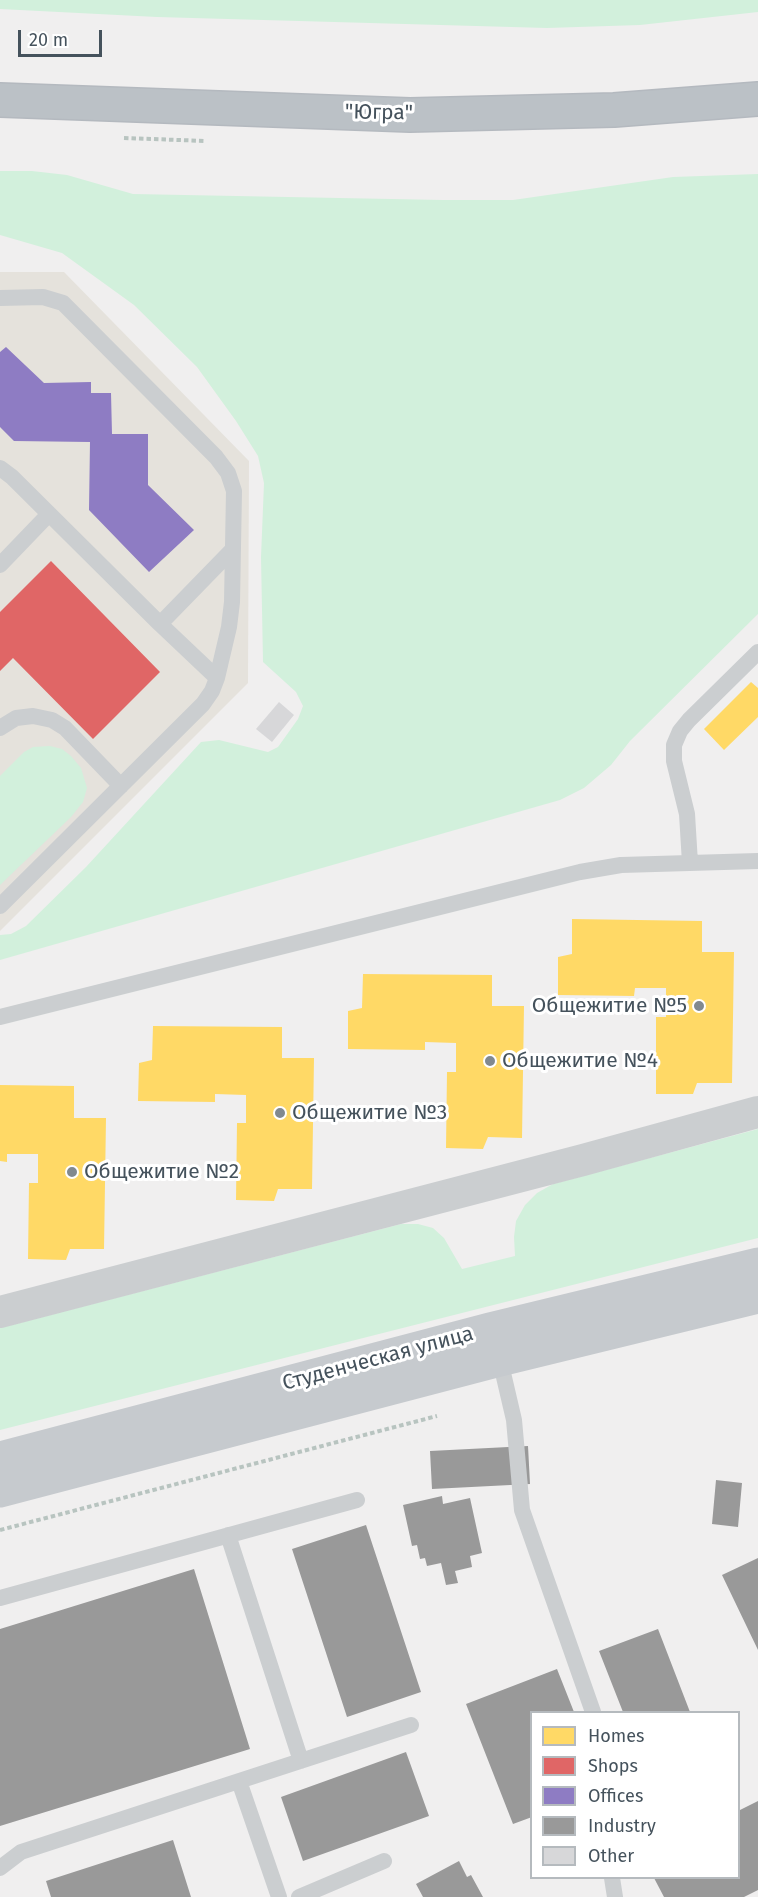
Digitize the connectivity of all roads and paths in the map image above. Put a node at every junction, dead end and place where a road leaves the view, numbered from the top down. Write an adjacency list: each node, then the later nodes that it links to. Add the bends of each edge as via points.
1 (758, 99): 2 (highway, "Югра", via 614,110 410,115)
2 (0, 100)
3 (0, 298): 6 (lane, via 43,297 63,303 216,457 228,473 234,491)
4 (0, 468): 5 (lane)
5 (49, 514): 7 (lane); 8 (lane)
6 (233, 549): 8 (lane); 10 (lane, via 229,627)
7 (0, 565)
8 (160, 624): 10 (lane)
9 (758, 652): 14 (lane, via 689,720 674,745 687,814)
10 (217, 678): 12 (lane, via 204,704)
11 (0, 728): 12 (lane, via 16,718 52,720 65,728)
12 (121, 786): 15 (lane)
13 (758, 861): 14 (lane)
14 (690, 863): 16 (lane, via 621,865 580,872)
15 (0, 906)
16 (0, 1017)
17 (758, 1112): 20 (street)
18 (758, 1264): 21 (main road, Студенческая улица)
19 (758, 1297): 21 (main road, Студенческая улица)
20 (0, 1312)
21 (495, 1345): 23 (main road, Студенческая улица); 24 (main road, Студенческая улица); 29 (lane, via 514,1420 522,1510)
22 (437, 1416): 26 (path)
23 (0, 1458)
24 (0, 1491)
25 (357, 1500): 27 (lane)
26 (0, 1530)
27 (228, 1536): 28 (lane); 31 (lane)
28 (0, 1598)
29 (592, 1711)
30 (411, 1725): 31 (lane)
31 (301, 1761): 32 (lane)
32 (239, 1781): 34 (lane, via 21,1852); 36 (lane)
33 (384, 1861): 37 (lane)
34 (0, 1868)
35 (612, 1879): 38 (lane)
36 (279, 1897)
37 (299, 1897)
38 (615, 1897)

